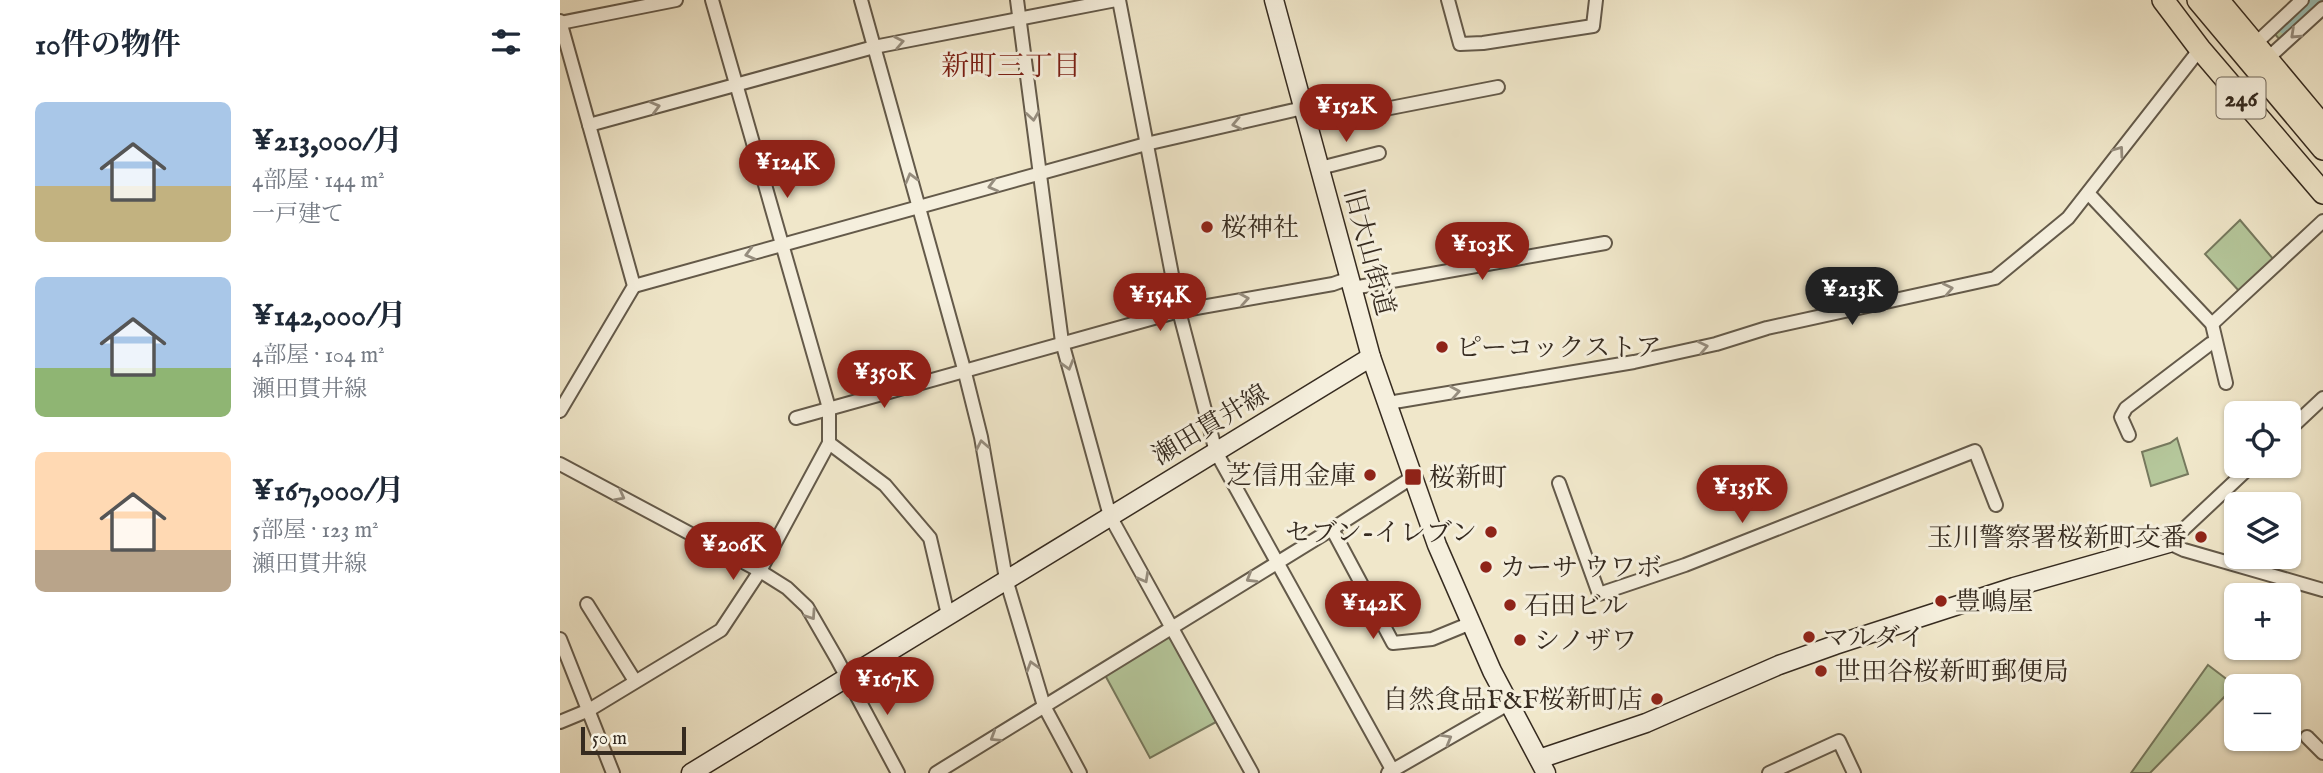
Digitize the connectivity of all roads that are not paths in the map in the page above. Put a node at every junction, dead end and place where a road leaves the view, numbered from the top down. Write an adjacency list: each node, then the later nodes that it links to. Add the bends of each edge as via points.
1 (676, 0): 16 (street)
2 (712, 0): 20 (street)
3 (861, 0): 17 (street)
4 (1017, 0): 15 (street)
5 (1117, 0): 15 (street); 25 (street)
6 (1273, 0): 22 (main road, 旧大山街道)
7 (1448, 0): 8 (street, via 1460,44 1593,26)
8 (1596, 0)
9 (2163, 0): 18 (highway, 246)
10 (2176, 0): 30 (highway)
11 (2198, 0): 26 (highway)
12 (2218, 0): 19 (highway, 246)
13 (2302, 0): 19 (street)
14 (2323, 8): 19 (street, one-way to 19)
15 (1019, 19): 17 (street, one-way to 15); 29 (street, one-way to 29)
16 (560, 22): 23 (street)
17 (874, 47): 20 (street); 33 (street, one-way to 17)
18 (2200, 49): 31 (street, one-way to 18); 32 (highway, 246)
19 (2261, 52): 24 (highway, 246)
20 (736, 85): 23 (street, one-way to 20); 36 (street)
21 (1498, 87): 22 (street)
22 (1306, 116): 25 (street, one-way to 25); 28 (main road, 旧大山街道)
23 (589, 125): 38 (street)
24 (2323, 126)
25 (1146, 144): 29 (street); 39 (street)
26 (2323, 149)
27 (1379, 153): 28 (street)
28 (1320, 167): 37 (main road, 旧大山街道)
29 (1041, 173): 33 (street, one-way to 33); 41 (street)
30 (2323, 176)
31 (2088, 193): 40 (street); 47 (street, one-way to 31, via 1634,362 1995,278 2067,218)
32 (2323, 193)
33 (918, 207): 36 (street); 44 (street)
34 (2323, 221): 40 (street)
35 (1605, 243): 37 (street)
36 (783, 245): 38 (street, one-way to 38); 48 (street)
37 (1352, 283): 39 (street, one-way to 37); 43 (main road, 旧大山街道)
38 (634, 286): 49 (street)
39 (1179, 311): 41 (street); 54 (street)
40 (2211, 324): 42 (street)
41 (1062, 342): 44 (street); 60 (street, one-way to 60)
42 (2216, 344): 45 (street); 52 (street, via 2126,408 2121,417)
43 (1371, 357): 47 (main road); 54 (main road, 瀬田貫井線)
44 (964, 369): 48 (street); 65 (street, one-way to 44)
45 (2226, 383)
46 (2323, 398): 51 (street)
47 (1388, 403): 56 (main road)
48 (829, 408): 50 (street); 53 (street)
49 (560, 411)
50 (796, 418)
51 (2301, 419)
52 (2129, 435)
53 (829, 443): 64 (street); 68 (street, via 885,485 930,538)
54 (1216, 452): 60 (main road, 瀬田貫井線); 63 (street)
55 (560, 464): 64 (street, one-way to 64)
56 (1413, 477): 61 (street); 69 (main road)
57 (2238, 478): 62 (street)
58 (1559, 484): 59 (street, via 1599,594 1975,451)
59 (1996, 505)
60 (1110, 516): 65 (main road, 瀬田貫井線); 70 (street, one-way to 70)
61 (1332, 529): 63 (street); 69 (street, via 1393,643 1432,639)
62 (2169, 543): 66 (street); 80 (main road, via 2014,587 1779,664)
63 (1277, 562): 70 (street, one-way to 70); 81 (street)
64 (761, 571): 72 (street, one-way to 72, via 807,607); 73 (street, via 720,630)
65 (1006, 579): 68 (main road, 瀬田貫井線); 75 (street, one-way to 65)
66 (2323, 590)
67 (587, 604): 73 (street)
68 (948, 615): 72 (main road, 瀬田貫井線)
69 (1471, 623): 74 (main road)
70 (1171, 627): 75 (street); 87 (street)
71 (560, 639): 76 (street)
72 (848, 677): 83 (main road, 瀬田貫井線); 84 (street)
73 (635, 681): 76 (street)
74 (1508, 704): 80 (main road); 81 (street, one-way to 74)
75 (1044, 706): 85 (street, one-way to 85); 86 (street)
76 (589, 710): 77 (street); 82 (street)
77 (560, 722)
78 (2307, 737): 79 (street)
79 (2323, 753)
80 (1542, 766)
81 (1391, 772)
82 (613, 773)
83 (691, 773)
84 (898, 773)
85 (936, 773)
86 (1080, 773)
87 (1252, 773)
88 (1769, 773): 89 (street, via 1839,741)
89 (1854, 773)

